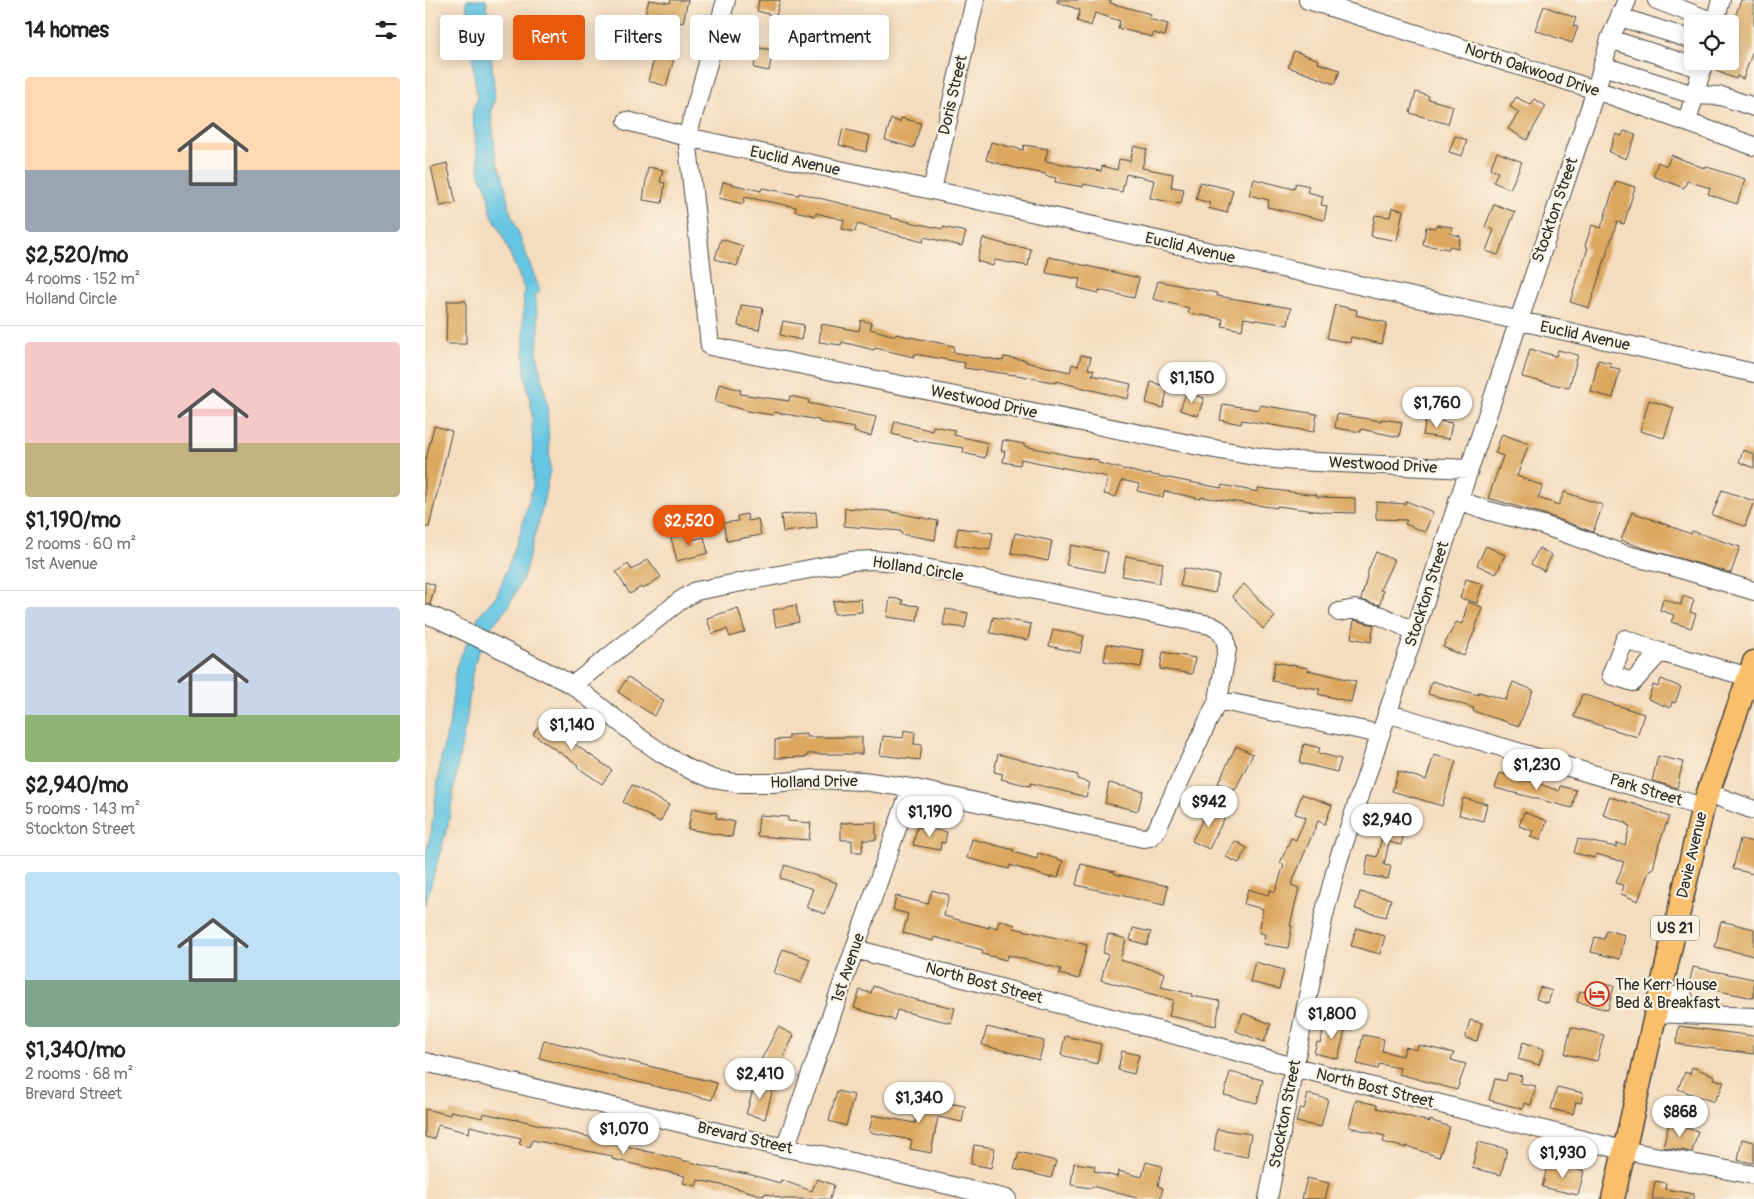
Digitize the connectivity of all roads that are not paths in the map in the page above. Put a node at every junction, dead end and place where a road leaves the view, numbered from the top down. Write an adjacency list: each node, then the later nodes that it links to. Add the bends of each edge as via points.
1 (725, 0): 20 (street)
2 (975, 0): 22 (street, Doris Street)
3 (1308, 0): 15 (street, North Oakwood Drive)
4 (1627, 0): 9 (street, Stockton Street)
5 (1657, 0): 7 (street)
6 (1721, 0): 8 (street)
7 (1694, 15)
8 (1716, 15)
9 (1620, 17): 10 (street); 11 (street, Stockton Street)
10 (1684, 37)
11 (1610, 39): 12 (street); 13 (street, Stockton Street)
12 (1684, 60)
13 (1603, 66): 15 (street, Stockton Street); 16 (street)
14 (1702, 70): 16 (street)
15 (1596, 90): 19 (street, North Oakwood Drive); 23 (street, Stockton Street)
16 (1694, 95): 17 (street, via 1721,96); 19 (street)
17 (1754, 107)
18 (627, 121): 20 (street, Euclid Avenue)
19 (1687, 122): 21 (street, North Oakwood Drive)
20 (687, 138): 22 (street, Euclid Avenue); 25 (street, Westwood Drive, via 710,346 1265,458)
21 (1754, 146)
22 (931, 190): 23 (street, Euclid Avenue)
23 (1518, 322): 24 (street, Euclid Avenue); 25 (street, Stockton Street)
24 (1754, 374)
25 (1468, 469): 26 (street, Stockton Street)
26 (1458, 500): 27 (street, via 1543,525 1623,554); 30 (street, Stockton Street)
27 (1754, 591)
28 (1339, 612): 30 (street, via 1355,609 1381,616)
29 (425, 614): 33 (street, Holland Drive)
30 (1414, 631): 35 (street, Stockton Street)
31 (1660, 652): 32 (street)
32 (1751, 669): 38 (main road, Davie Avenue / US 21)
33 (573, 685): 34 (street, Holland Circle, via 696,591 851,561 873,560 1210,625 1225,638 1227,649); 37 (street, Holland Drive, via 663,754 713,779 736,783 815,779 863,781)
34 (1218, 700): 36 (street); 37 (street, Holland Drive, via 1151,837 1143,838)
35 (1387, 712): 36 (street, Stockton Street); 38 (street, Park Street)
36 (1379, 734): 44 (street, Stockton Street, via 1330,888)
37 (911, 788): 40 (street, 1st Avenue)
38 (1705, 800): 39 (street, Park Street); 41 (main road, Davie Avenue / US 21)
39 (1754, 810)
40 (855, 949): 44 (street, North Bost Street); 45 (street, 1st Avenue)
41 (1657, 1003): 42 (street, via 1681,1014); 46 (main road, Davie Avenue / US 21)
42 (1754, 1018)
43 (425, 1062): 45 (street, Brevard Street)
44 (1294, 1067): 46 (street, North Bost Street); 49 (street, Stockton Street)
45 (785, 1148): 48 (street, Brevard Street)
46 (1623, 1150): 47 (street, North Bost Street); 50 (main road, Davie Avenue / US 21)
47 (1754, 1175)
48 (1007, 1199)
49 (1268, 1199)
50 (1613, 1199)

